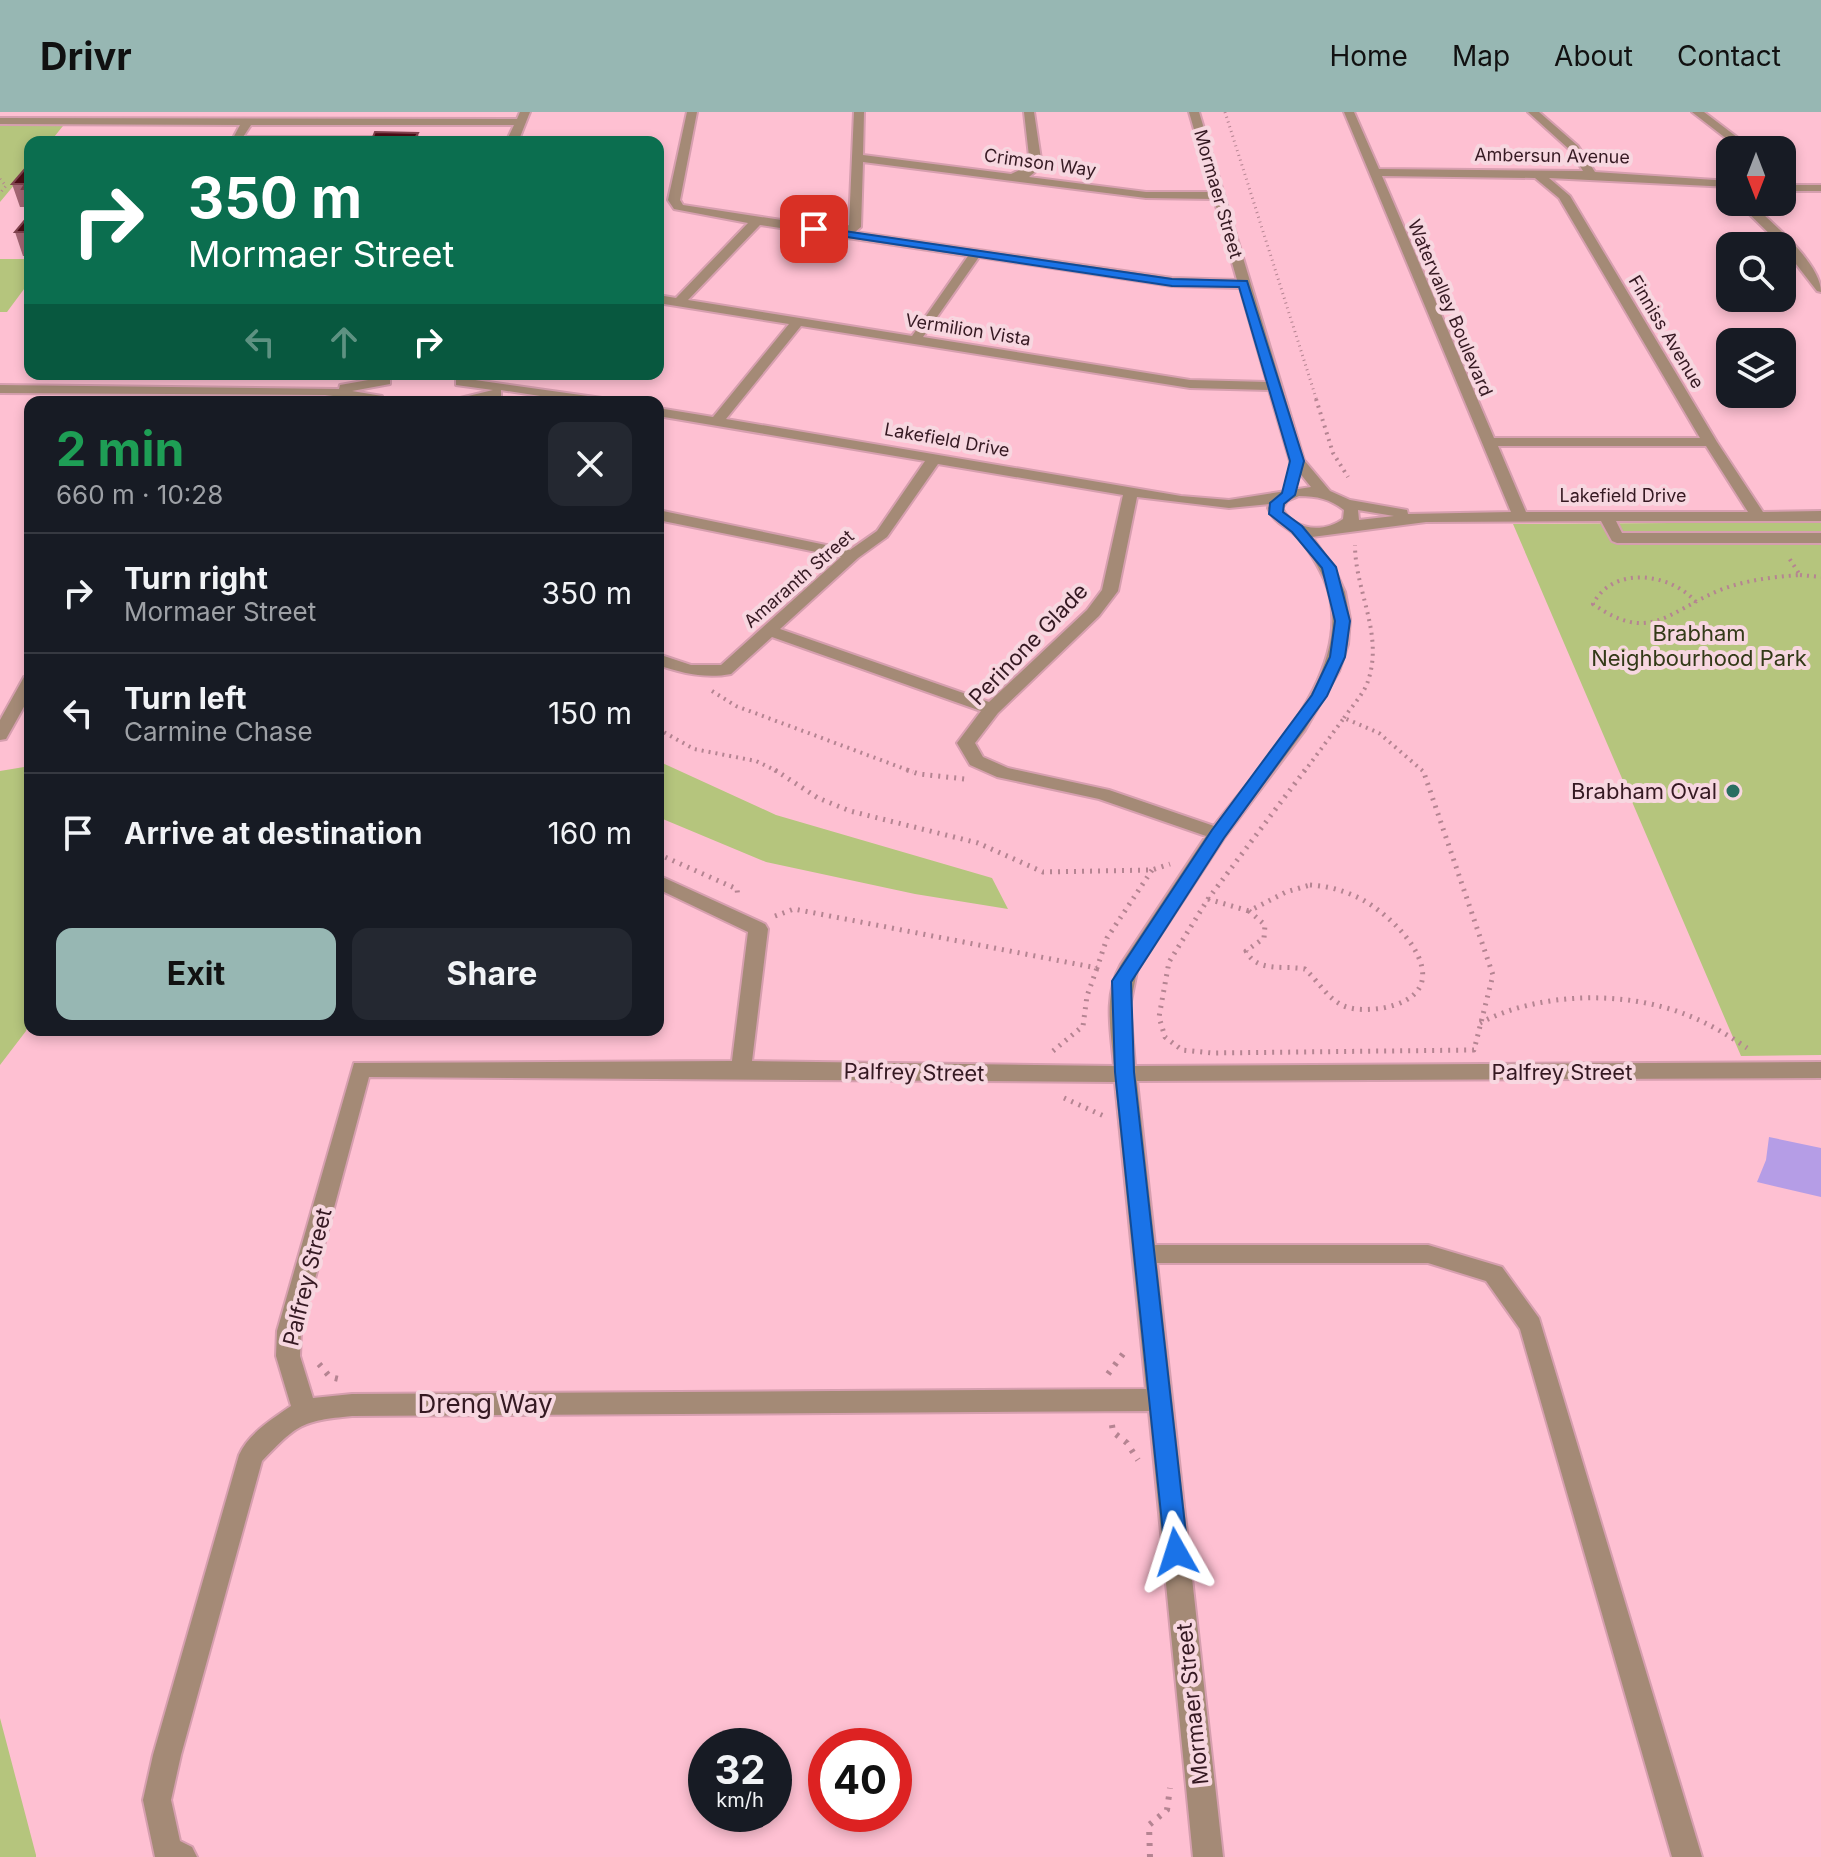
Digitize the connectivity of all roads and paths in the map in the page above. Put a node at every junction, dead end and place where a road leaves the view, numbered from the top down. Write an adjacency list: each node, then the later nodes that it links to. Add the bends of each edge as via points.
1 (692, 112): 31 (street, via 674,200 678,207)
2 (859, 112): 19 (street)
3 (1029, 112): 23 (street, via 1036,166)
4 (1194, 112): 29 (street, Mormaer Street)
5 (1225, 112): 59 (path, via 1333,453)
6 (1349, 112): 20 (street, Watervalley Boulevard)
7 (1533, 112): 22 (street, via 1574,148)
8 (1697, 112): 18 (street)
9 (184, 117): 12 (street); 13 (street)
10 (354, 117): 13 (street); 14 (street)
11 (523, 117): 14 (street); 17 (street)
12 (11, 118)
13 (247, 122): 15 (street)
14 (421, 131): 16 (street)
15 (238, 136)
16 (328, 136)
17 (515, 136)
18 (1729, 136)
19 (857, 158): 23 (street, Crimson Way); 32 (street, via 855,227)
20 (1373, 172): 21 (street, Ambersun Avenue); 55 (street, Watervalley Boulevard)
21 (1536, 173): 22 (street, Ambersun Avenue); 56 (street, Finniss Avenue, via 1564,196)
22 (1591, 175): 25 (street, Ambersun Avenue)
23 (1013, 177): 29 (street, Crimson Way, via 1146,195)
24 (0, 179): 28 (path, via 6,186)
25 (1716, 183)
26 (1796, 188): 27 (street)
27 (1821, 188)
28 (0, 193)
29 (1219, 196): 34 (street, Mormaer Street)
30 (1757, 216): 35 (street)
31 (758, 220): 32 (street); 37 (street)
32 (842, 233): 33 (street)
33 (976, 253): 34 (street, via 1172,282); 39 (street)
34 (1243, 284): 43 (street, Mormaer Street)
35 (1821, 288)
36 (664, 300): 37 (street, Vermilion Vista)
37 (679, 302): 38 (street, Vermilion Vista)
38 (798, 321): 39 (street, Vermilion Vista); 54 (street)
39 (915, 340): 43 (street, Vermilion Vista, via 1190,384)
40 (114, 380): 45 (street)
41 (467, 380): 46 (street)
42 (385, 381): 47 (street); 50 (street)
43 (1274, 386): 58 (street, Mormaer Street)
44 (0, 389): 45 (street)
45 (107, 389): 48 (street)
46 (516, 389): 51 (street); 52 (street)
47 (325, 391): 48 (street); 49 (street)
48 (194, 395)
49 (354, 396)
50 (378, 396)
51 (481, 396)
52 (568, 396)
53 (664, 413): 54 (street, Lakefield Drive)
54 (717, 421): 57 (street, Lakefield Drive)
55 (1487, 442): 56 (street); 66 (street, Watervalley Boulevard)
56 (1710, 442): 68 (street, Finniss Avenue)
57 (935, 458): 60 (street, Lakefield Drive); 77 (street, Amaranth Street, via 882,534)
58 (1297, 461): 61 (street, Mormaer Street); 62 (street)
59 (1348, 477)
60 (1131, 492): 63 (street, Lakefield Drive); 85 (street, Perinone Glade, via 1110,591)
61 (1324, 493): 62 (street, Lakefield Drive); 64 (street, Lakefield Drive)
62 (1285, 496): 63 (street, Lakefield Drive); 71 (street, via 1275,508)
63 (1229, 504): 71 (street, Lakefield Drive)
64 (1346, 504): 70 (street, Lakefield Drive); 76 (street, via 1352,516)
65 (664, 516): 77 (street)
66 (1520, 516): 67 (street, Lakefield Drive); 70 (street, Lakefield Drive)
67 (1606, 516): 68 (street, Lakefield Drive); 73 (street, via 1617,538)
68 (1758, 516): 69 (street, Lakefield Drive)
69 (1821, 516)
70 (1426, 517): 76 (street, Lakefield Drive)
71 (1280, 520): 72 (street, Lakefield Drive)
72 (1297, 529): 76 (street, Mormaer Street); 76 (street, Lakefield Drive, via 1319,532)
73 (1778, 538): 74 (street); 78 (path)
74 (1821, 538)
75 (1360, 540): 86 (path, via 1354,546 1355,566 1371,617 1372,652 1368,682)
76 (1336, 544): 90 (street, Mormaer Street, via 1343,621 1338,657 1319,696)
77 (853, 555): 81 (street, Amaranth Street)
78 (1800, 575): 79 (path); 80 (path, via 1738,584)
79 (1821, 577)
80 (1696, 602): 80 (path, via 1655,624 1619,621 1593,604 1610,585 1653,578 1674,583)
81 (771, 631): 82 (street, Amaranth Street, via 725,670 689,670); 85 (street)
82 (664, 661)
83 (709, 689): 89 (path, via 736,706 919,774)
84 (24, 692): 88 (street)
85 (992, 709): 90 (street, Perinone Glade, via 966,743 976,761 1003,773 1103,794)
86 (1344, 718): 95 (path); 100 (path, via 1379,733 1423,770 1493,975)
87 (664, 732): 93 (path, via 694,749 756,761 850,811 978,843 1043,872)
88 (0, 735)
89 (974, 780)
90 (1218, 834): 106 (street, Mormaer Street, via 1121,981)
91 (1175, 853): 93 (path, via 1173,863)
92 (664, 857): 96 (path, via 737,889)
93 (1152, 870): 99 (path, via 1107,938)
94 (664, 884): 104 (street, via 758,929)
95 (1208, 899): 97 (path); 100 (path, via 1169,962 1161,1003 1165,1037 1182,1050 1474,1050)
96 (739, 904)
97 (1249, 911): 97 (path, via 1260,918 1266,932 1246,951 1250,960 1261,966 1305,969 1340,1005 1383,1009 1406,999 1421,982 1416,950 1400,929 1363,899 1338,887 1296,887)
98 (769, 918): 99 (path, via 794,909)
99 (1097, 968): 103 (path, via 1083,1026)
100 (1477, 1025): 102 (path, via 1492,1015 1540,1001 1615,1001 1676,1011)
101 (1042, 1054): 103 (path)
102 (1758, 1056)
103 (1053, 1063): 104 (street, Palfrey Street); 106 (street, Palfrey Street); 107 (path, via 1058,1095 1106,1117)
104 (741, 1069): 115 (street, Palfrey Street, via 361,1069 289,1331 288,1356)
105 (1821, 1070): 106 (street, Palfrey Street)
106 (1125, 1072): 108 (street, Mormaer Street)
107 (1107, 1133)
108 (1145, 1254): 114 (street, Mormaer Street); 121 (street, via 1428,1254 1494,1274 1531,1325)
109 (1127, 1347): 111 (path)
110 (312, 1356): 112 (path, via 330,1377)
111 (1108, 1374): 113 (path); 113 (path)
112 (344, 1380)
113 (1102, 1390): 114 (street, Dreng Way); 115 (street, Dreng Way); 116 (path, via 1113,1432)
114 (1160, 1400): 120 (street, Mormaer Street)
115 (304, 1410): 118 (street, via 251,1455 167,1755 157,1800 167,1850)
116 (1140, 1463)
117 (1171, 1783): 119 (path, via 1167,1810 1149,1825)
118 (182, 1857)
119 (1150, 1857)
120 (1208, 1857)
121 (1687, 1857)

